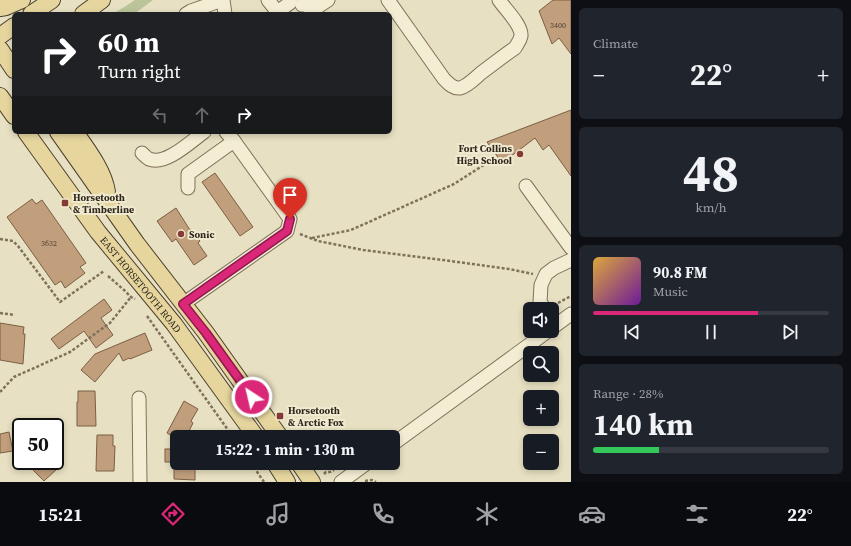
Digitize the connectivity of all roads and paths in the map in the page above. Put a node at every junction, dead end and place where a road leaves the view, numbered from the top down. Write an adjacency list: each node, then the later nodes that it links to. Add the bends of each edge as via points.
1 (22, 0): 9 (main road)
2 (52, 0): 11 (main road)
3 (102, 0): 12 (main road)
4 (223, 0): 13 (street); 14 (street)
5 (268, 0): 15 (street)
6 (388, 0): 7 (street, via 444,78 457,88 474,79 519,43 521,36 516,22)
7 (499, 0)
8 (325, 2): 10 (street, via 304,4)
9 (0, 8)
10 (300, 8): 16 (street, via 290,3)
11 (34, 12)
12 (86, 12)
13 (188, 12)
14 (225, 12)
15 (277, 12)
16 (279, 12)
17 (12, 27): 18 (main road)
18 (0, 36)
19 (0, 49): 20 (main road)
20 (10, 69)
21 (0, 96): 22 (main road)
22 (12, 113)
23 (27, 134): 58 (main road, EAST HORSETOOTH ROAD, via 98,232 174,324)
24 (59, 134): 34 (main road, EAST HORSETOOTH ROAD)
25 (76, 134): 34 (main road, via 92,155 106,185)
26 (190, 134): 29 (street)
27 (201, 134): 29 (street)
28 (230, 136): 33 (street, via 188,174); 48 (street, via 290,219 287,231)
29 (185, 146): 30 (street, via 160,160 150,159)
30 (142, 153)
31 (490, 160): 36 (path, via 454,184 352,230)
32 (526, 186): 38 (street)
33 (188, 188)
34 (108, 204): 48 (main road, EAST HORSETOOTH ROAD)
35 (300, 234): 36 (path)
36 (312, 238): 41 (path, via 362,250)
37 (0, 239): 40 (path, via 13,241 18,246 60,302)
38 (571, 248)
39 (571, 260): 46 (street, via 546,274 541,285)
40 (104, 271)
41 (536, 274)
42 (108, 276): 44 (path)
43 (571, 296): 47 (path)
44 (131, 297): 45 (path); 55 (path, via 110,323 70,352 14,378)
45 (136, 299)
46 (540, 302)
47 (559, 302)
48 (183, 304): 59 (main road, EAST HORSETOOTH ROAD)
49 (144, 312): 57 (path)
50 (0, 313): 52 (path)
51 (571, 314): 53 (street)
52 (15, 315)
53 (559, 322)
54 (536, 338): 60 (street)
55 (0, 392)
56 (140, 398): 66 (street)
57 (227, 430)
58 (251, 430)
59 (275, 430)
60 (400, 439)
61 (256, 470): 67 (path)
62 (279, 470): 68 (main road)
63 (311, 470): 65 (main road)
64 (357, 470): 69 (street)
65 (321, 476)
66 (140, 482)
67 (264, 482)
68 (287, 482)
69 (341, 482)
70 (363, 482): 71 (path)
71 (376, 482)

